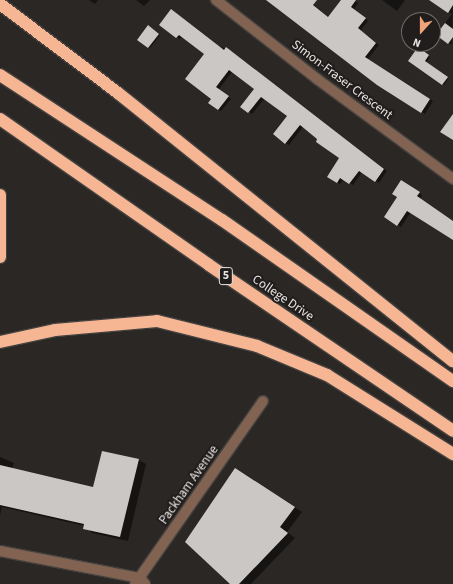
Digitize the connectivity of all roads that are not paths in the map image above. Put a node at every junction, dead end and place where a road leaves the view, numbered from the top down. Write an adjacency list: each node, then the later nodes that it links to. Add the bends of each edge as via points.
1 (216, 0): 5 (street, Simon-Fraser Crescent, via 317,79)
2 (0, 4): 9 (highway, via 118,93)
3 (0, 75): 10 (highway, via 222,220)
4 (0, 119): 12 (highway, College Drive / 5, via 208,265)
5 (453, 179)
6 (0, 195): 7 (highway)
7 (0, 257)
8 (0, 342): 13 (highway, via 55,330 157,321 257,346 327,374)
9 (453, 361)
10 (453, 381)
11 (263, 401): 15 (street, Packham Avenue)
12 (453, 431)
13 (453, 454)
14 (0, 550): 15 (street)
15 (140, 582)

